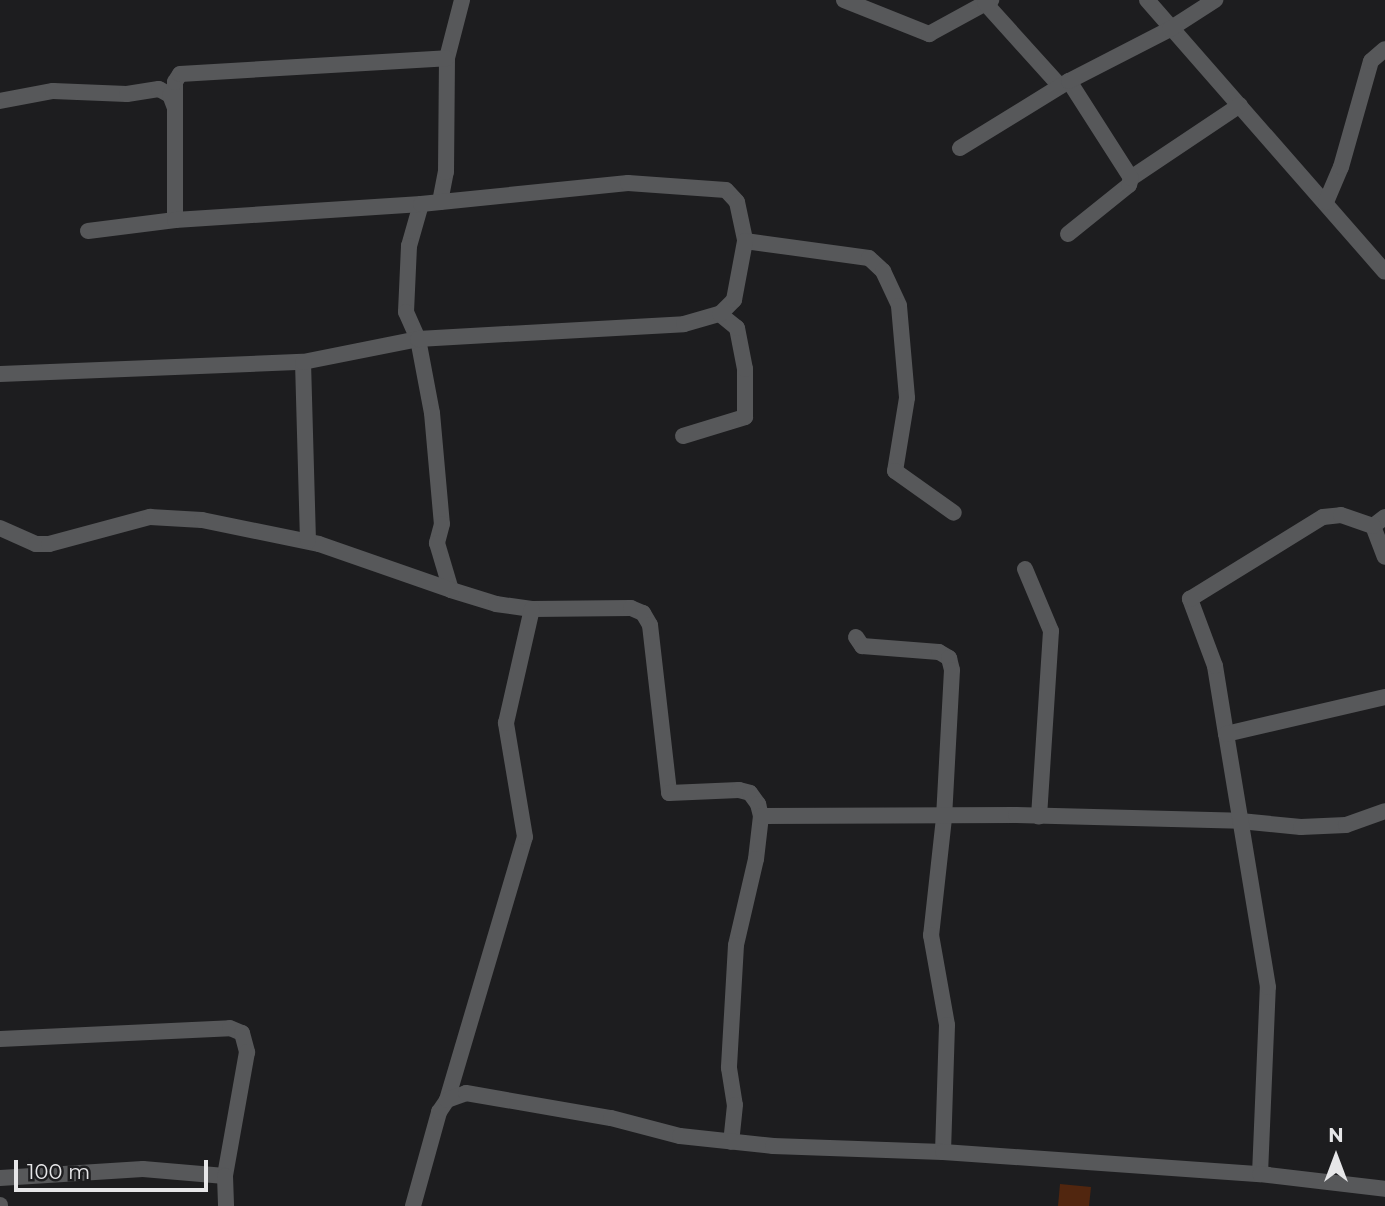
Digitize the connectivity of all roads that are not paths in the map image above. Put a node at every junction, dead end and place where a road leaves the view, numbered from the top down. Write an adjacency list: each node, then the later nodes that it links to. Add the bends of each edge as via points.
1 (462, 0): 8 (street)
2 (844, 0): 5 (street, via 929,34)
3 (1147, 0): 6 (street)
4 (1215, 0): 6 (street)
5 (988, 2): 9 (street)
6 (1170, 29): 9 (street); 11 (street)
7 (1385, 49): 16 (street, via 1371,61 1341,167)
8 (447, 58): 12 (street, via 186,72 176,78); 15 (street, via 446,172)
9 (1065, 83): 13 (street); 14 (street)
10 (0, 101): 12 (street, via 54,91 127,94 159,89 170,95)
11 (1240, 105): 14 (street); 16 (street)
12 (175, 108): 18 (street)
13 (960, 148)
14 (1131, 178): 20 (street, via 1129,186)
15 (440, 202): 17 (street); 21 (street, via 628,184 726,190 737,202)
16 (1325, 202): 22 (street)
17 (421, 204): 18 (street); 26 (street, via 406,268 406,312)
18 (175, 220): 19 (street)
19 (88, 231)
20 (1068, 234)
21 (745, 241): 23 (street); 30 (street, via 869,258 883,271 899,306 907,398 895,471)
22 (1385, 272)
23 (734, 300): 24 (street); 25 (street)
24 (720, 314): 25 (street); 26 (street, via 637,329)
25 (737, 328): 29 (street, via 745,369 745,417)
26 (418, 339): 27 (street); 36 (street, via 442,524 437,543)
27 (303, 362): 28 (street); 33 (street)
28 (0, 374)
29 (683, 436)
30 (954, 513)
31 (1379, 522): 34 (street); 40 (street, via 1341,515 1323,517 1190,599 1215,666)
32 (0, 528): 33 (street, via 36,544 48,544 150,517 261,529)
33 (307, 541): 36 (street)
34 (1385, 557)
35 (1025, 569): 43 (street, via 1051,631)
36 (451, 590): 37 (street)
37 (532, 609): 42 (street, via 631,608 643,613 650,625 670,793 740,790 750,793); 47 (street, via 506,723 525,836)
38 (856, 637): 44 (street, via 862,646 939,652 948,658 952,670)
39 (1385, 697): 40 (street)
40 (1226, 734): 45 (street)
41 (1385, 811): 45 (street, via 1346,825 1301,827)
42 (761, 816): 44 (street); 48 (street, via 736,945 729,1068)
43 (1038, 817): 44 (street); 45 (street)
44 (944, 818): 49 (street, via 931,935 947,1025)
45 (1240, 821): 50 (street, via 1268,987)
46 (0, 1039): 51 (street, via 230,1028 242,1033 247,1052)
47 (447, 1100): 48 (street, via 487,1093 668,1134); 55 (street, via 439,1112)
48 (732, 1142): 49 (street, via 858,1152)
49 (943, 1152): 50 (street)
50 (1260, 1174): 53 (street)
51 (225, 1176): 52 (street, via 143,1169); 54 (street)
52 (0, 1178)
53 (1385, 1189)
54 (226, 1206)
55 (413, 1206)

